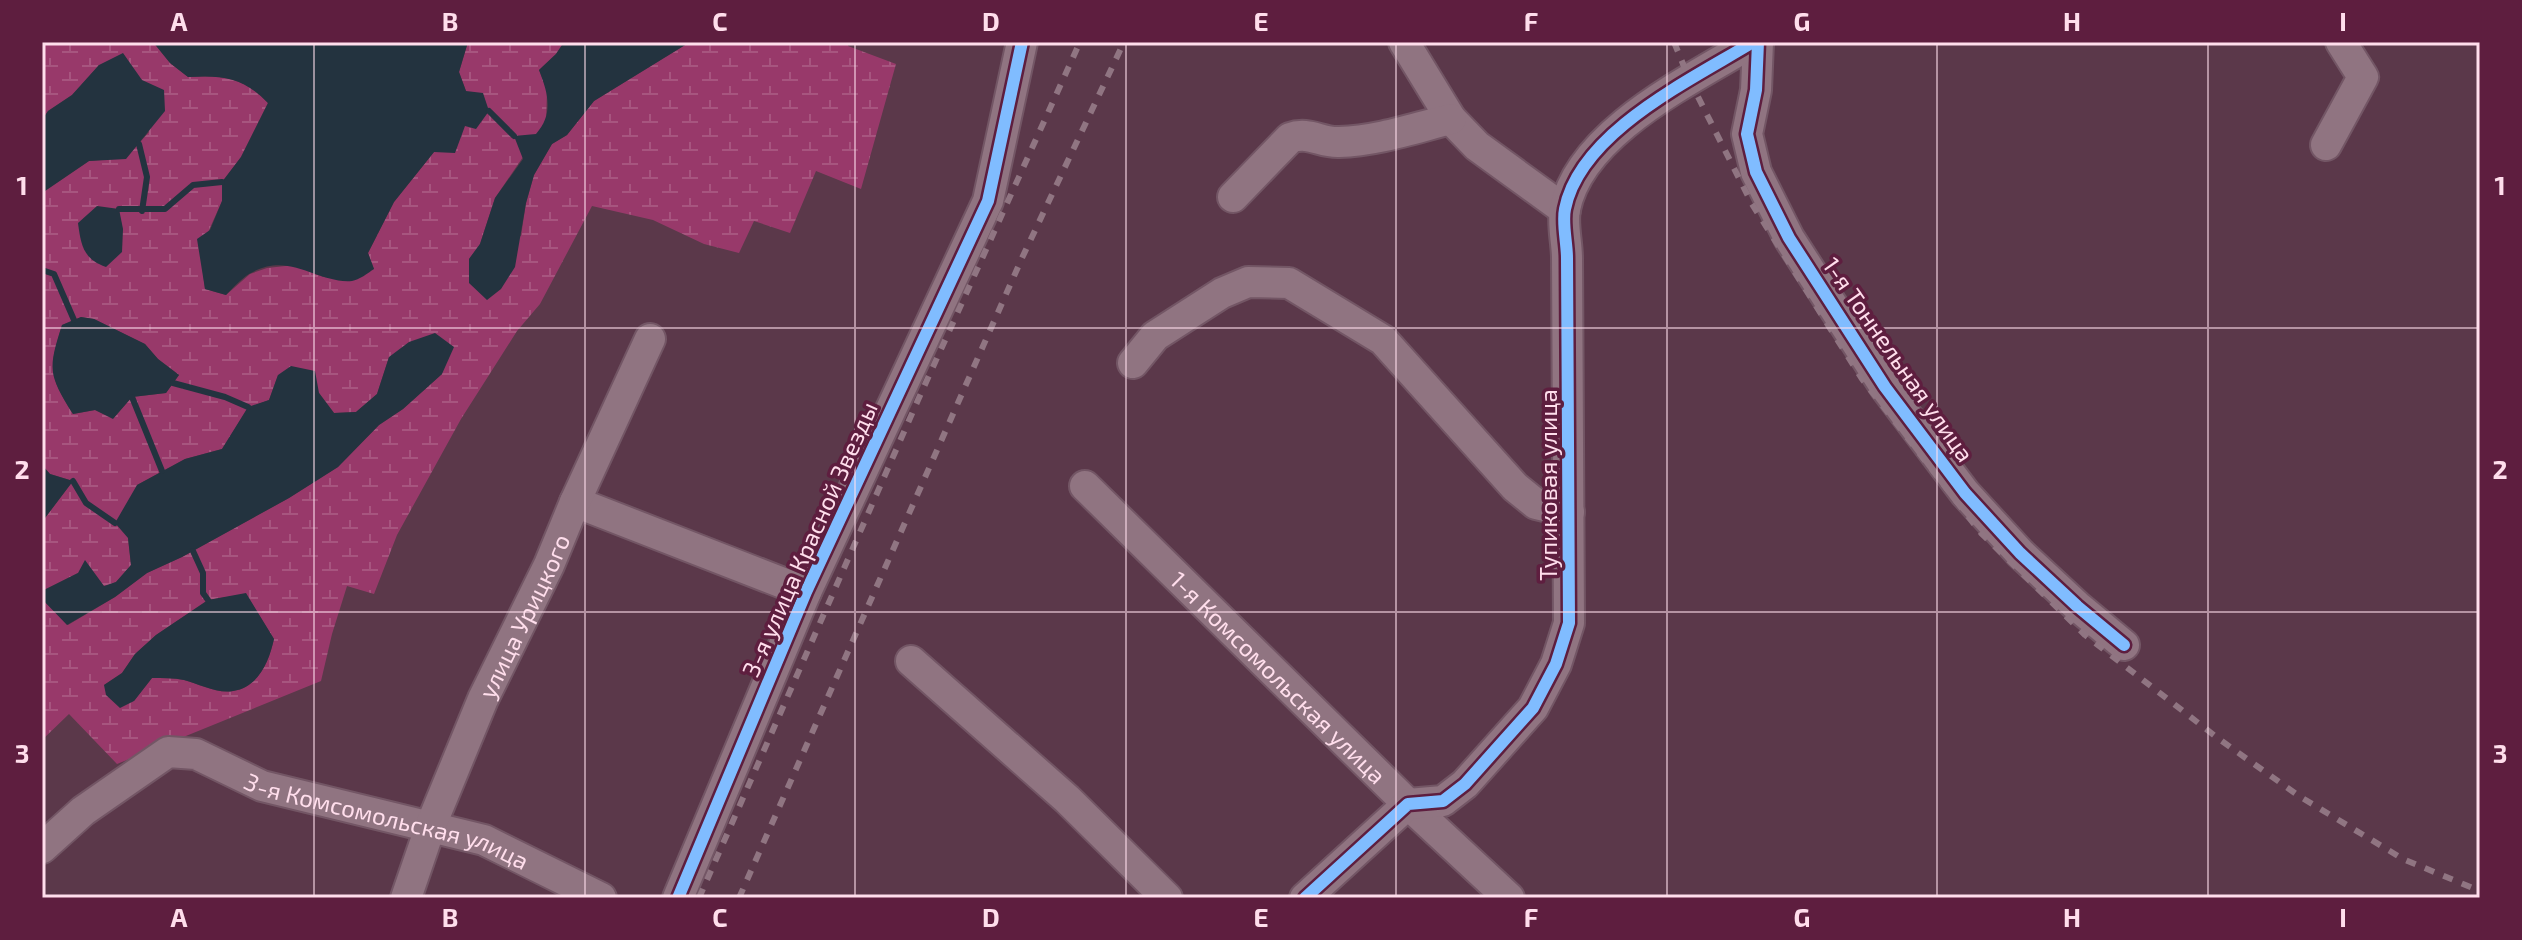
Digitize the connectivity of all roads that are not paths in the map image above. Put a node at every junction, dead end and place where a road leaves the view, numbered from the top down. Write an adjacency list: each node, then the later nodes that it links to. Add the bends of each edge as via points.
1 (1022, 42): 14 (street, 3-я улица Красной Звезды, via 988,201)
2 (1404, 42): 5 (street)
3 (1755, 42): 8 (street, Тупиковая улица, via 1609,136 1580,169); 15 (street, 1-я Тоннельная улица, via 1756,90 1747,134 1756,172 1789,238 1885,387 1965,493 2020,553)
4 (2341, 42): 6 (street, via 2363,77)
5 (1451, 119): 7 (street, via 1335,143 1301,134 1290,138); 8 (street, via 1477,146)
6 (2326, 145)
7 (1233, 197)
8 (1565, 210): 13 (street, Тупиковая улица)
9 (650, 339): 12 (street, улица Урицкого)
10 (1133, 363): 13 (street, via 1155,336 1222,293 1248,282 1289,283 1383,340 1515,487 1536,504)
11 (1085, 486): 17 (street, 1-я Комсомольская улица)
12 (575, 502): 14 (street); 18 (street, улица Урицкого)
13 (1569, 512): 17 (street, Тупиковая улица, via 1569,623 1556,664 1533,708 1443,801)
14 (806, 592): 22 (street, 3-я улица Красной Звезды)
15 (2124, 645)
16 (911, 661): 23 (street, via 1067,799)
17 (1408, 804): 24 (street); 25 (street, 1-я Комсомольская улица)
18 (431, 825): 19 (street, 3-я Комсомольская улица, via 262,786 196,754 168,752 83,811); 20 (street, улица Урицкого); 21 (street, 3-я Комсомольская улица, via 484,840)
19 (42, 848)
20 (406, 898)
21 (601, 898)
22 (678, 898)
23 (1167, 898)
24 (1305, 898)
25 (1509, 898)

